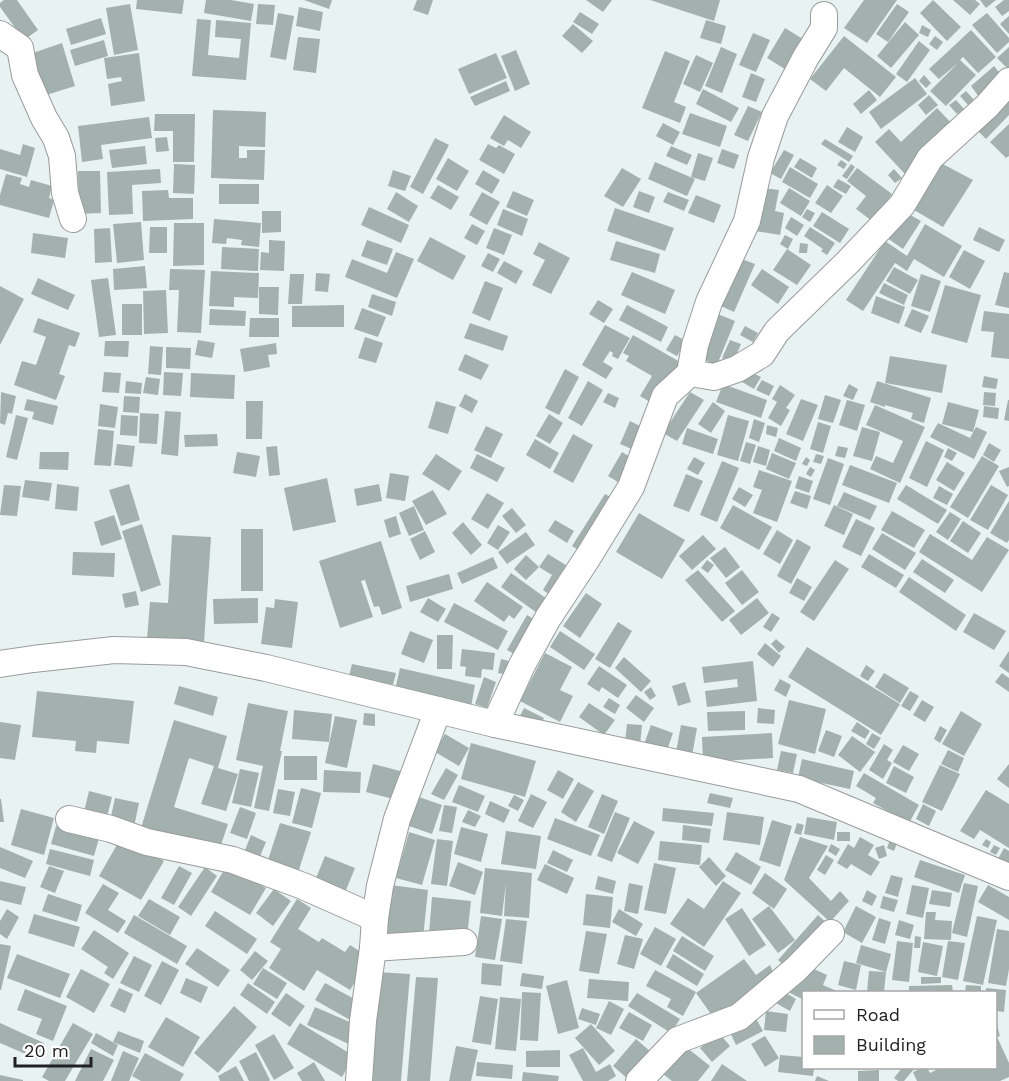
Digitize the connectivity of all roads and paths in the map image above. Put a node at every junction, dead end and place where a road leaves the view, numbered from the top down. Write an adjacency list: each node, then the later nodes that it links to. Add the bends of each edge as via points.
1 (824, 15): 5 (street, via 824,28 776,116 761,158 747,221 709,302)
2 (0, 34): 4 (street, via 20,48 25,75 56,138)
3 (1009, 81): 5 (street, via 930,158 902,205 777,332 762,354 714,377)
4 (73, 219)
5 (690, 373): 8 (street, via 665,396 631,488 548,618)
6 (0, 664): 7 (street, via 114,650 186,652)
7 (438, 710): 8 (street); 11 (street, via 397,819)
8 (495, 724): 10 (street, via 799,789)
9 (69, 819): 11 (street, via 147,842 233,860)
10 (1009, 877)
11 (375, 918): 14 (street)
12 (831, 933): 16 (street, via 739,1017 678,1040)
13 (464, 942): 14 (street)
14 (373, 948): 15 (street)
15 (359, 1081)
16 (639, 1081)

